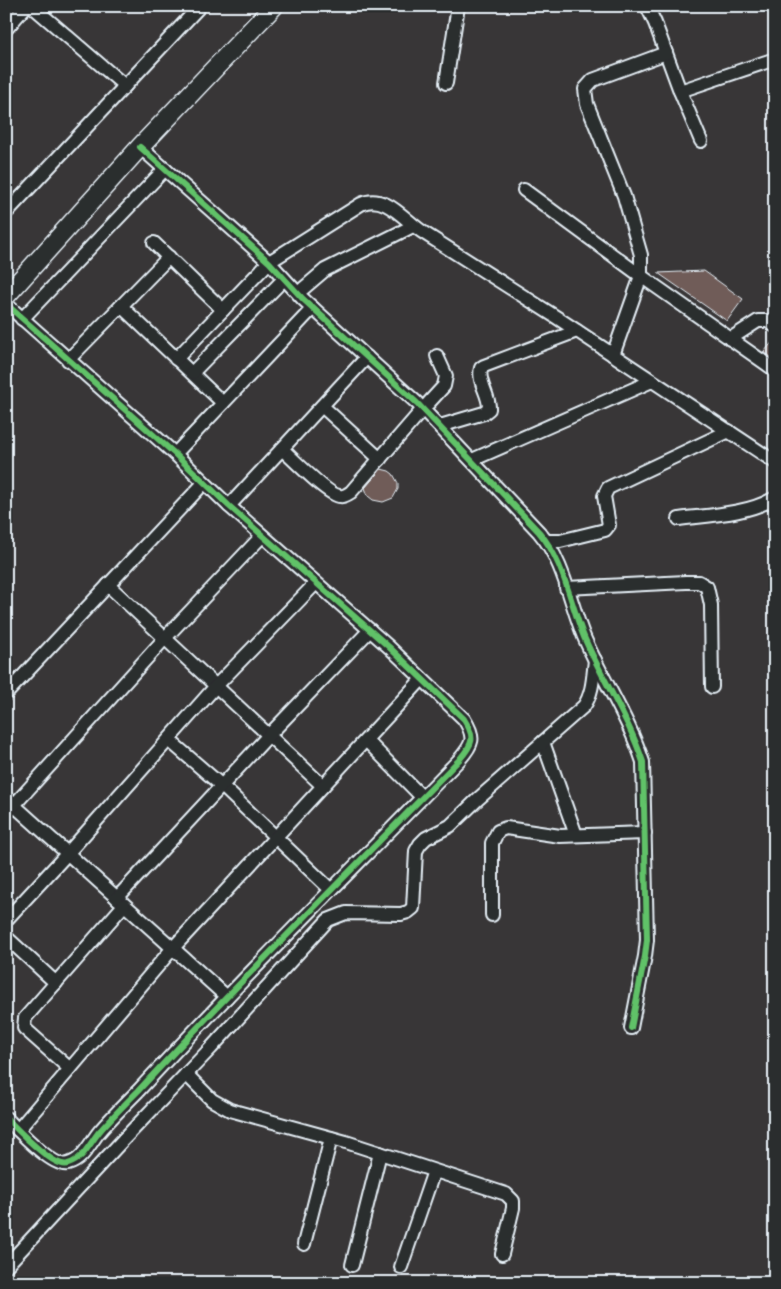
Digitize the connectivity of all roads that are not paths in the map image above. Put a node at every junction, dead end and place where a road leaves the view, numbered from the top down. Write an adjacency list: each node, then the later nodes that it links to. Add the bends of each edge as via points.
1 (26, 6): 7 (street)
2 (32, 6): 11 (street)
3 (200, 6): 11 (street)
4 (274, 6): 14 (street)
5 (458, 6): 10 (street)
6 (647, 6): 8 (street)
7 (6, 29)
8 (666, 53): 12 (street); 22 (street, via 592,80 585,89 586,104 634,226 641,255)
9 (775, 59): 12 (street)
10 (446, 83)
11 (125, 86): 17 (street)
12 (680, 91): 13 (street)
13 (701, 141)
14 (140, 147): 15 (street); 25 (street)
15 (165, 169): 21 (street); 30 (street)
16 (524, 190): 22 (street)
17 (6, 213)
18 (413, 226): 21 (street, via 380,200 370,200); 24 (street, via 325,270); 32 (street)
19 (154, 244): 20 (street)
20 (169, 257): 27 (street); 29 (street)
21 (269, 262): 23 (street); 29 (street)
22 (641, 276): 33 (street); 34 (street)
23 (284, 279): 24 (street); 40 (street)
24 (298, 293): 28 (street)
25 (6, 296)
26 (6, 304): 30 (street)
27 (121, 306): 37 (street); 38 (street)
28 (313, 308): 36 (street); 42 (street)
29 (223, 310): 37 (street)
30 (22, 319): 38 (street)
31 (775, 326): 33 (street, via 768,321 758,321)
32 (577, 331): 34 (street); 45 (street, via 481,368 489,409)
33 (730, 339): 39 (street)
34 (613, 354): 41 (street)
35 (437, 356): 44 (street, via 446,381)
36 (367, 357): 43 (street); 44 (street)
37 (176, 358): 40 (street)
38 (68, 360): 48 (street)
39 (775, 370)
40 (192, 373): 42 (street)
41 (652, 381): 46 (street); 50 (street)
42 (223, 403): 48 (street)
43 (322, 406): 47 (street); 49 (street)
44 (423, 409): 45 (street); 49 (street)
45 (440, 426): 50 (street)
46 (729, 432): 51 (street); 57 (street, via 608,488 604,496 608,529 560,541)
47 (282, 449): 49 (street, via 330,492 340,496 351,492); 54 (street)
48 (175, 454): 52 (street)
49 (380, 459)
50 (472, 460): 57 (street)
51 (775, 462)
52 (204, 483): 54 (street); 59 (street)
53 (775, 498): 55 (street, via 753,508)
54 (229, 506): 56 (street)
55 (680, 519)
56 (262, 536): 58 (street); 62 (street)
57 (547, 541): 60 (street)
58 (316, 583): 61 (street); 65 (street)
59 (108, 585): 62 (street); 67 (street)
60 (566, 588): 63 (street); 66 (street, via 686,582 699,582 707,587 711,605)
61 (370, 630): 64 (street); 68 (street)
62 (165, 638): 65 (street); 75 (street)
63 (595, 660): 71 (street, via 589,699); 76 (street, via 643,762)
64 (422, 679): 70 (street); 74 (street, via 464,719 472,739 469,748)
65 (216, 686): 68 (street); 69 (street)
66 (712, 687)
67 (6, 694)
68 (269, 735): 72 (street); 73 (street)
69 (168, 740): 72 (street); 79 (street)
70 (366, 740): 73 (street); 74 (street)
71 (542, 742): 77 (street); 90 (street, via 450,826 420,844 416,851 413,908 401,914 346,913 328,920)
72 (222, 786): 78 (street); 81 (street)
73 (323, 786): 78 (street)
74 (422, 797): 80 (street)
75 (9, 806): 79 (street)
76 (644, 833): 77 (street); 88 (street, via 647,940)
77 (576, 835): 82 (street, via 560,836 506,828 498,831 492,843)
78 (276, 837): 80 (street); 85 (street)
79 (67, 854): 81 (street); 83 (street)
80 (331, 890): 87 (street)
81 (121, 901): 85 (street); 86 (street)
82 (492, 915)
83 (6, 920)
84 (6, 937): 86 (street)
85 (173, 948): 87 (street); 89 (street)
86 (56, 983): 89 (street, via 25,1018 24,1028)
87 (227, 997): 92 (street, via 78,1159 68,1165 60,1164)
88 (631, 1028)
89 (70, 1069): 92 (street)
90 (186, 1074): 93 (street, via 212,1100 230,1110); 99 (street)
91 (6, 1118): 92 (street)
92 (18, 1130)
93 (331, 1138): 94 (street); 96 (street)
94 (380, 1153): 95 (street); 98 (street)
95 (434, 1171): 97 (street, via 510,1197 513,1208); 100 (street)
96 (304, 1244)
97 (502, 1254)
98 (352, 1264)
99 (6, 1266)
100 (401, 1267)

